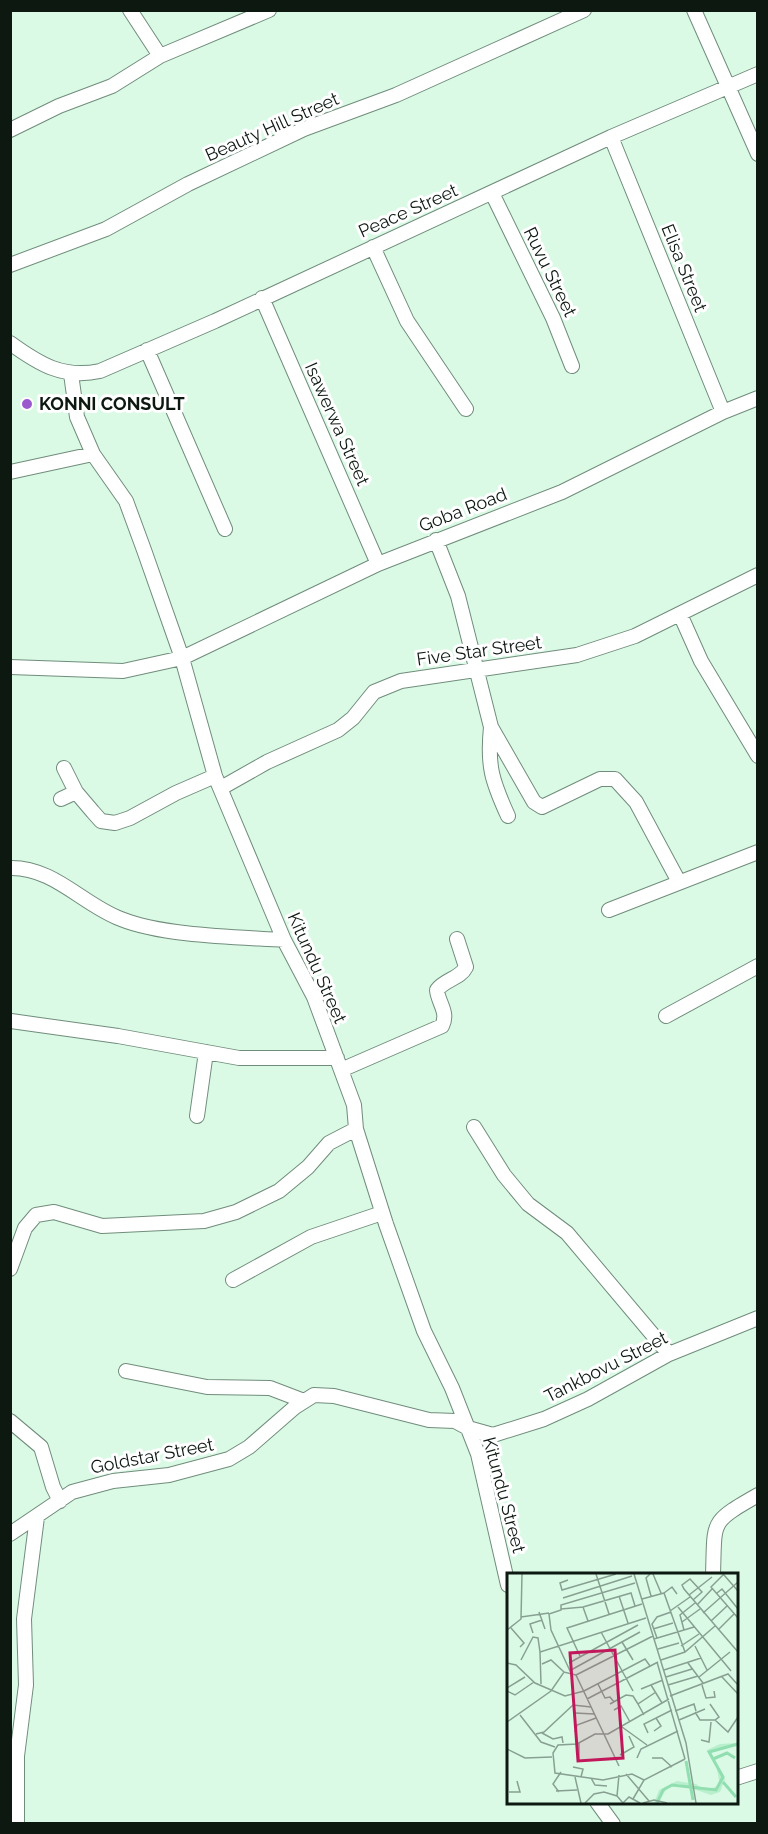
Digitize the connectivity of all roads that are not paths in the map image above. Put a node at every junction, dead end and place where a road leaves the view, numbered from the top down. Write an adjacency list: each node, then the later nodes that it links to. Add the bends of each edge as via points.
1 (130, 10): 5 (street)
2 (269, 10): 5 (street)
3 (584, 10): 13 (street, Beauty Hill Street, via 396,95 304,129 188,184 106,229)
4 (694, 10): 7 (street)
5 (160, 56): 8 (street, via 112,86)
6 (758, 74): 7 (street, Peace Street)
7 (727, 88): 9 (street, Peace Street); 10 (street)
8 (10, 130)
9 (611, 137): 11 (street, Peace Street); 21 (street, Elisa Street)
10 (758, 154)
11 (492, 193): 12 (street, Peace Street); 17 (street, Ruvu Street)
12 (373, 247): 14 (street, Peace Street); 20 (street, via 407,321)
13 (10, 265)
14 (262, 298): 16 (street, Peace Street); 26 (street, Isawerwa Street)
15 (10, 343): 18 (street, via 48,368)
16 (147, 350): 18 (street, Peace Street, via 99,371); 24 (street)
17 (572, 366)
18 (71, 374): 22 (street, Kitundu Street, via 77,417)
19 (758, 398): 21 (street, Goba Road)
20 (466, 409)
21 (723, 412): 25 (street, Goba Road, via 562,492)
22 (93, 454): 23 (street); 29 (street, Kitundu Street, via 126,501)
23 (10, 472)
24 (225, 529)
25 (436, 540): 26 (street, Goba Road); 31 (street, via 458,596)
26 (378, 564): 29 (street, Goba Road)
27 (758, 575): 28 (street, Five Star Street)
28 (680, 614): 31 (street, Five Star Street, via 635,636 577,655); 33 (street, via 701,662)
29 (182, 658): 30 (street, Goba Road, via 123,671); 35 (street, Kitundu Street)
30 (10, 667)
31 (477, 668): 32 (street); 35 (street, Five Star Street, via 401,681 374,692 338,730)
32 (491, 727): 38 (street, via 491,778); 41 (street, via 520,780 540,806 600,779 615,778 636,802)
33 (758, 756)
34 (64, 768): 36 (street, Five Star Street)
35 (218, 782): 36 (street, Five Star Street, via 115,823 101,820); 44 (street, Kitundu Street)
36 (76, 792): 37 (street)
37 (61, 799)
38 (507, 816)
39 (758, 852): 41 (street)
40 (10, 868): 44 (street, via 50,878 106,912 140,925)
41 (680, 882): 42 (street)
42 (609, 910)
43 (457, 939): 49 (street, via 466,967 437,990 444,1010 442,1026)
44 (284, 940): 49 (street, Kitundu Street, via 314,997)
45 (758, 966): 46 (street)
46 (666, 1016)
47 (10, 1021): 48 (street)
48 (206, 1052): 49 (street); 50 (street)
49 (339, 1064): 52 (street, Kitundu Street, via 354,1105)
50 (197, 1116)
51 (474, 1127): 57 (street, via 528,1204 567,1233)
52 (356, 1130): 53 (street, Kitundu Street); 54 (street, via 329,1143 297,1178 279,1191 236,1212 204,1221 102,1226 54,1212 36,1215 25,1228)
53 (382, 1213): 55 (street, via 311,1237); 61 (street, Kitundu Street, via 424,1331)
54 (10, 1269)
55 (233, 1280)
56 (758, 1318): 57 (street, Tankbovu Street)
57 (669, 1354): 61 (street, Tankbovu Street, via 544,1419 493,1435)
58 (126, 1371): 59 (street, via 207,1387 270,1388)
59 (304, 1401): 61 (street, Goldstar Street, via 325,1394 418,1418 455,1421); 63 (street, Goldstar Street, via 229,1459 169,1475 113,1480 72,1492)
60 (10, 1421): 63 (street, via 41,1447)
61 (468, 1428): 67 (street, Kitundu Street, via 478,1454)
62 (758, 1495): 66 (street, via 720,1518 715,1527)
63 (60, 1501): 64 (street, Goldstar Street)
64 (37, 1517): 65 (street, Goldstar Street); 71 (street, via 24,1619 26,1685 17,1756)
65 (10, 1534)
66 (713, 1573)
67 (507, 1581)
68 (758, 1771): 69 (street)
69 (738, 1777)
70 (598, 1804): 72 (street)
71 (17, 1824)
72 (613, 1824)

